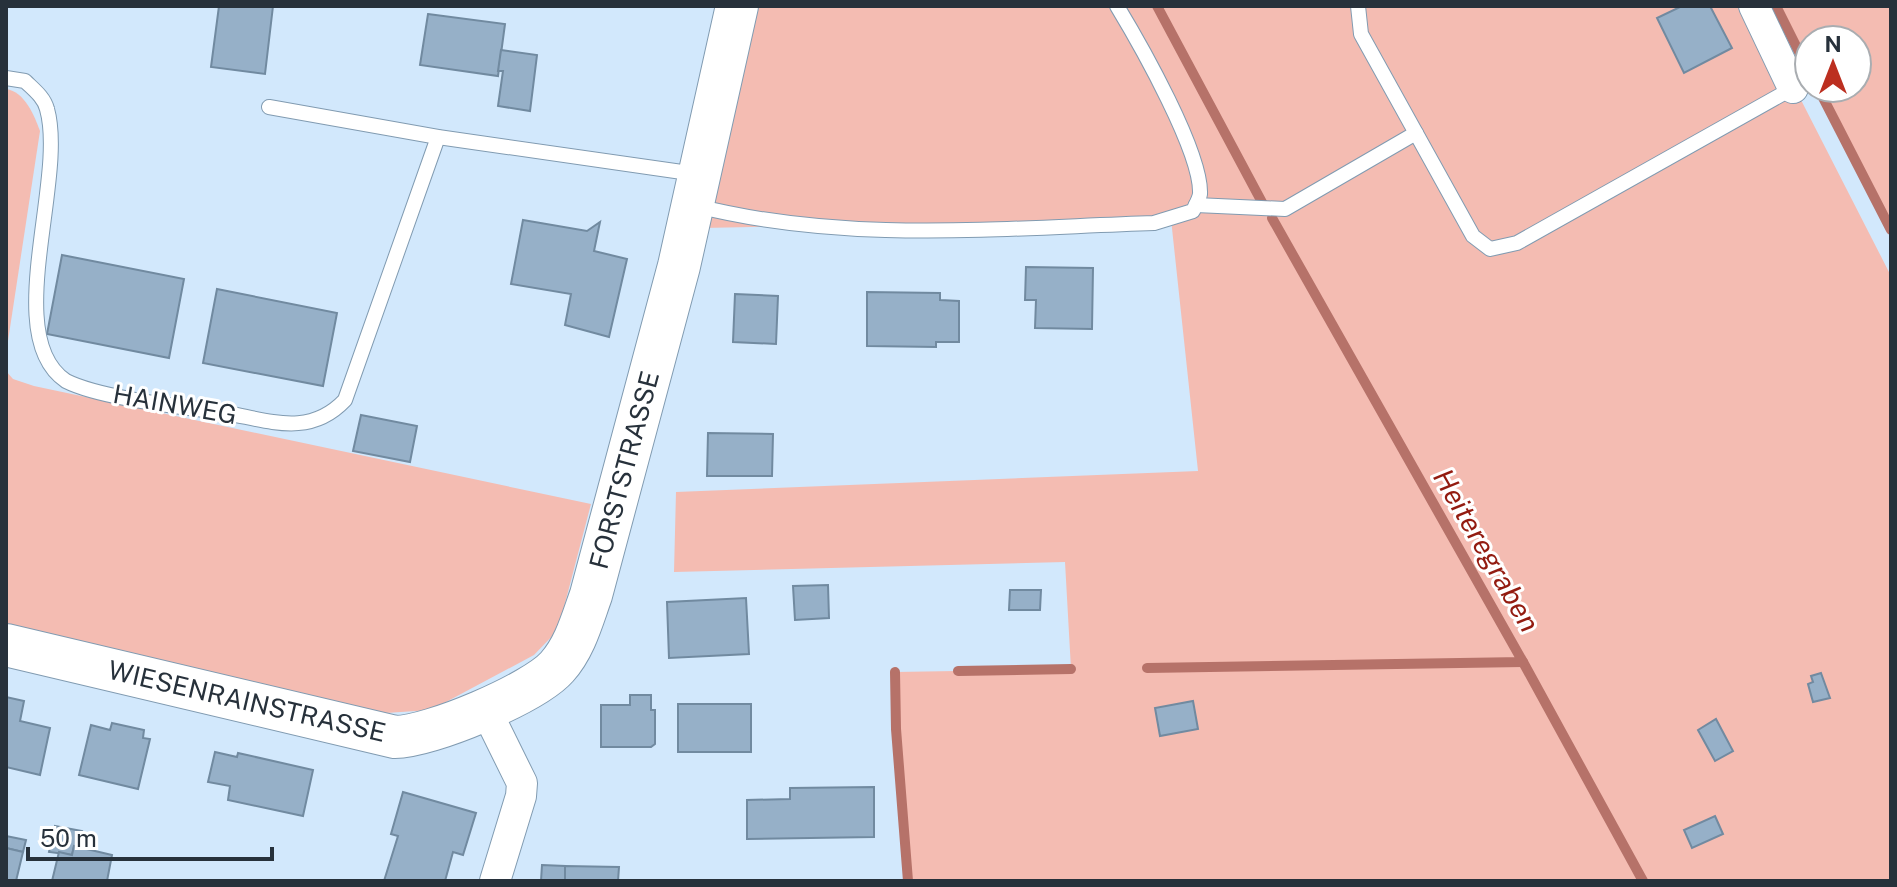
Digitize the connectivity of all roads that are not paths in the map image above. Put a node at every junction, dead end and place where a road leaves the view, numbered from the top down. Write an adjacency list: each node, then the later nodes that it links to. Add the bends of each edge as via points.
1 (737, 6): 10 (street, FORSTSTRASSE)
2 (1117, 6): 11 (lane, via 1145,52 1196,165)
3 (1358, 6): 8 (lane, via 1361,34)
4 (1754, 6): 6 (street)
5 (6, 78): 9 (lane, HAINWEG, via 25,81 47,108 49,139 30,247 27,304 30,345 46,369 68,383 118,395 284,423 313,423 331,415 345,400)
6 (1793, 88): 8 (lane, via 1517,243 1490,249 1473,236)
7 (269, 107): 9 (lane)
8 (1416, 133): 11 (lane, via 1285,209)
9 (438, 137): 10 (lane)
10 (697, 190): 11 (lane, via 752,220 863,232 1154,223 1193,211); 13 (street, FORSTSTRASSE, via 577,635 557,667)
11 (1196, 205)
12 (6, 645): 13 (street, WIESENRAINSTRASSE, via 395,737 430,733)
13 (485, 708): 14 (street, via 522,783)
14 (495, 881)

